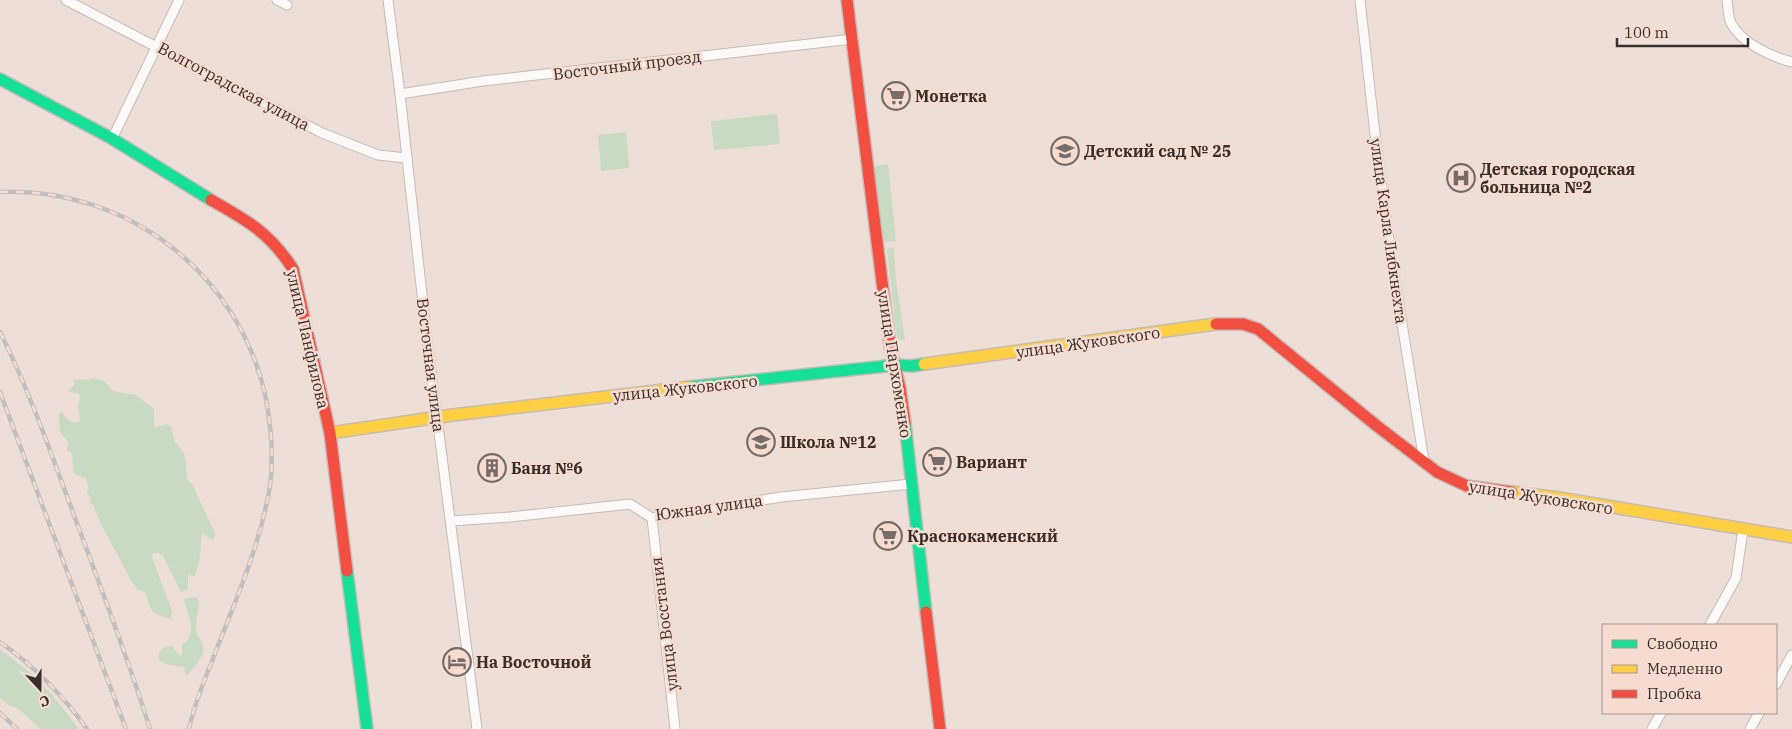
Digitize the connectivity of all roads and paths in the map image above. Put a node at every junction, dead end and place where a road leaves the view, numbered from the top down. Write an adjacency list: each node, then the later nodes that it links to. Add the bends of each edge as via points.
1 (66, 0): 10 (street, Волгоградская улица)
2 (179, 0): 10 (street)
3 (277, 0): 8 (street)
4 (388, 0): 13 (street, Восточная улица)
5 (847, 0): 9 (street, улица Пархоменко)
6 (1360, 0): 19 (street, улица Карла Либкнехта, via 1389,238)
7 (1727, 0): 11 (street, via 1731,22 1739,35 1774,58)
8 (287, 5)
9 (854, 39): 13 (street, Восточный проезд); 16 (street, улица Пархоменко, via 889,337)
10 (157, 46): 14 (street); 15 (street, Волгоградская улица, via 322,133 378,155)
11 (1792, 62)
12 (0, 80): 14 (street, улица Панфилова)
13 (400, 94): 15 (street, Восточная улица)
14 (112, 139): 18 (street, улица Панфилова, via 249,221 263,231 287,258 296,275)
15 (407, 158): 17 (street, Восточная улица)
16 (896, 366): 17 (street, улица Жуковского, via 680,387); 19 (street, улица Жуковского, via 1219,324 1243,324 1268,336 1348,404); 20 (street, улица Пархоменко)
17 (438, 418): 18 (street, улица Жуковского); 22 (street, Восточная улица)
18 (330, 433): 30 (street, улица Панфилова)
19 (1424, 461): 23 (street, улица Жуковского, via 1453,481 1467,486 1559,498)
20 (911, 484): 21 (street, Южная улица, via 781,497); 33 (street, улица Пархоменко)
21 (652, 518): 22 (street, Южная улица, via 630,504); 32 (street, улица Восстания)
22 (451, 521): 31 (street, Восточная улица)
23 (1743, 530): 24 (street, улица Жуковского); 25 (street, via 1736,578)
24 (1792, 537)
25 (1711, 624)
26 (1792, 655): 27 (street)
27 (1777, 682)
28 (1660, 714): 34 (street)
29 (1759, 714): 35 (street)
30 (367, 729)
31 (477, 729)
32 (675, 729)
33 (940, 729)
34 (1652, 729)
35 (1750, 729)

